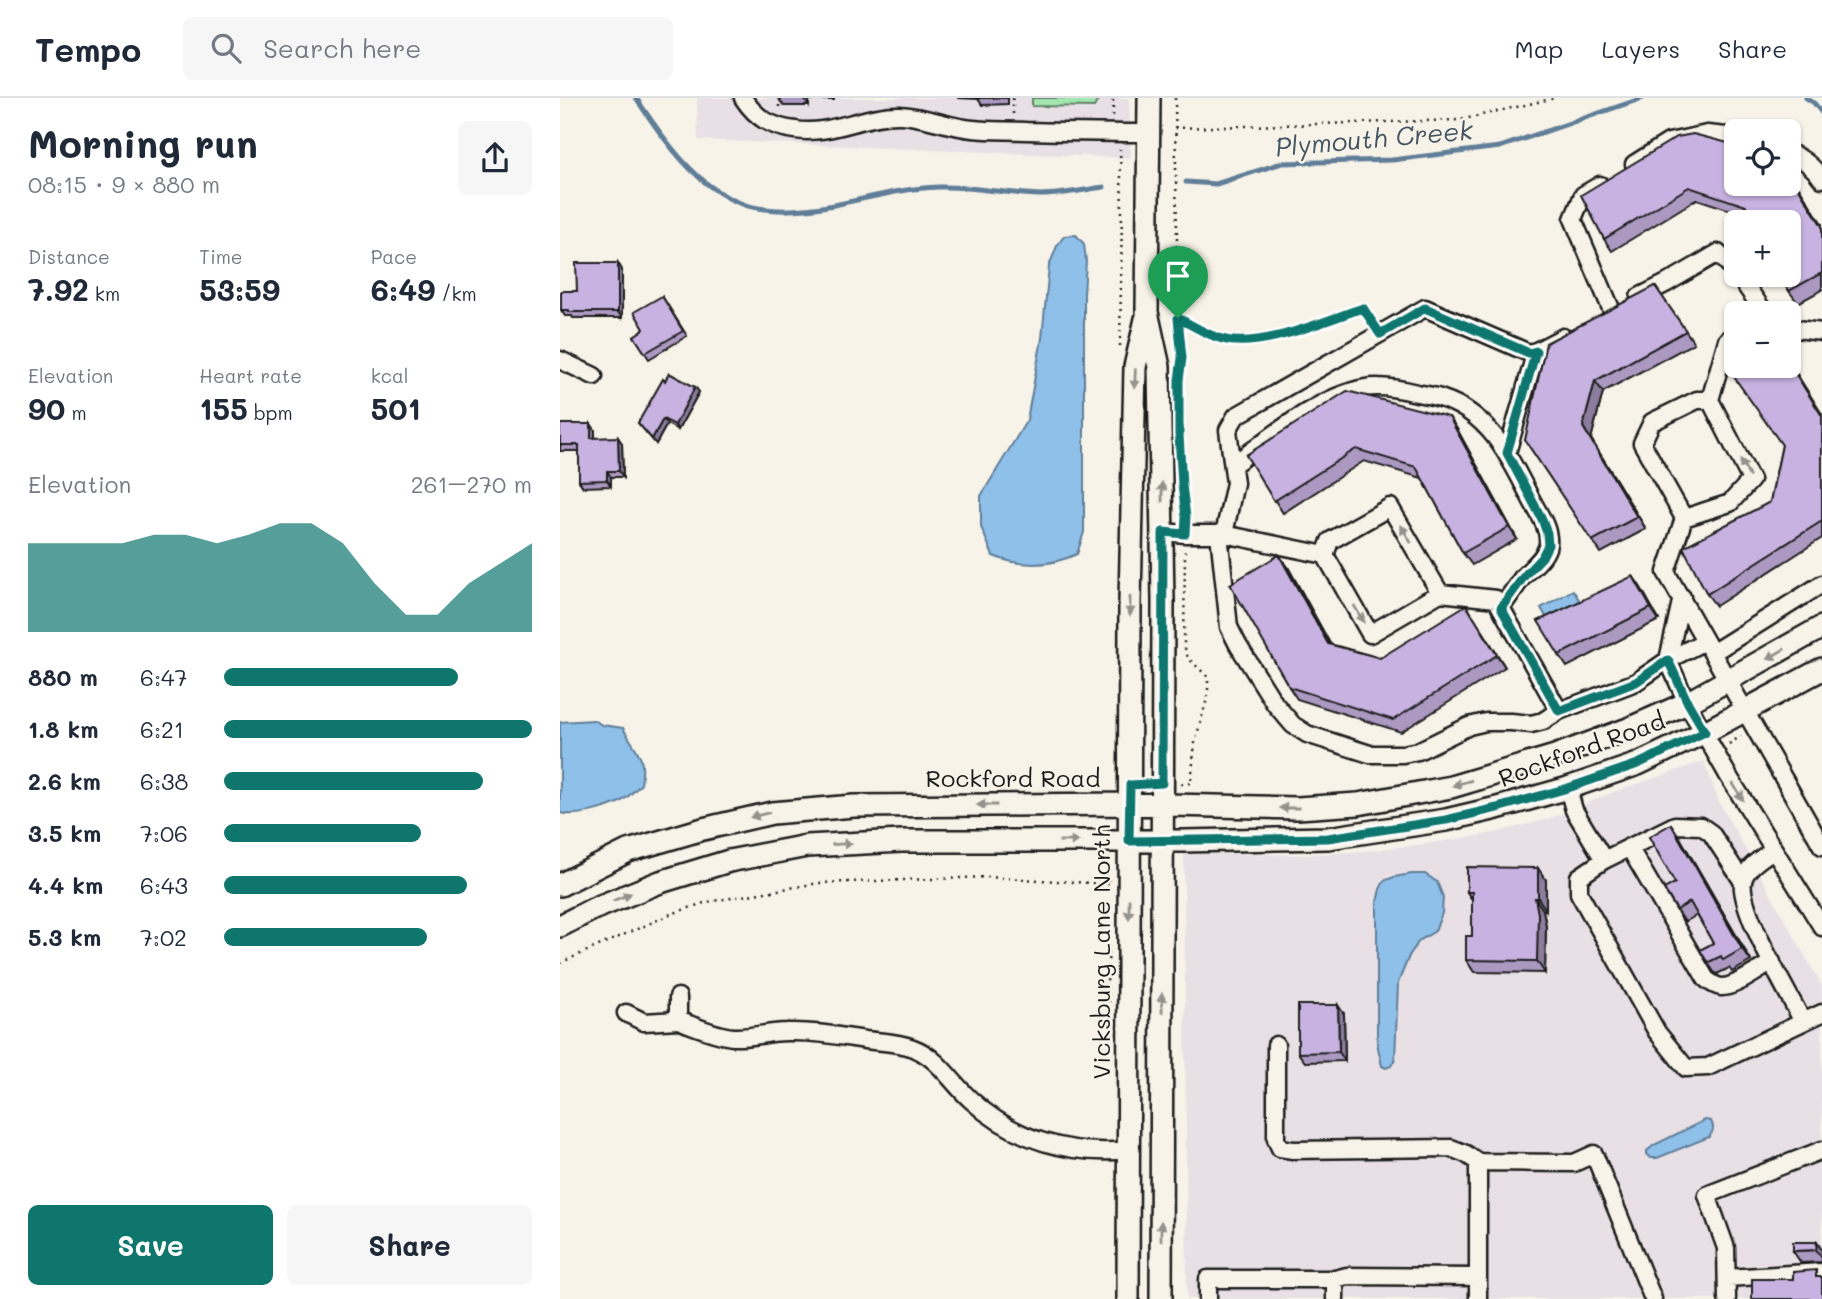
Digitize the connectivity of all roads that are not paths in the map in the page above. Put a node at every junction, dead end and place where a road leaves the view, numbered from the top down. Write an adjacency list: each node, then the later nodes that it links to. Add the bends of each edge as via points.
1 (743, 98): 3 (street, via 755,115 797,131 822,131 876,116 899,115 972,130)
2 (1149, 98): 3 (main road, Vicksburg Lane North)
3 (1149, 133): 9 (main road, Vicksburg Lane North)
4 (1724, 136): 8 (street, via 1707,134 1669,142 1583,195 1573,219)
5 (1801, 158): 6 (street)
6 (1822, 179)
7 (1724, 259): 8 (street, via 1718,253)
8 (1612, 311): 10 (street)
9 (1147, 312): 22 (main road, Vicksburg Lane North, one-way to 9, via 1159,367); 39 (main road, Vicksburg Lane North, one-way to 39, via 1135,367)
10 (1594, 320)
11 (1801, 330): 13 (street)
12 (1571, 332): 14 (street)
13 (1822, 332)
14 (1536, 351): 19 (street); 20 (street, via 1529,353 1425,308 1236,416 1228,430)
15 (1724, 351): 18 (street)
16 (560, 360): 17 (street)
17 (594, 376)
18 (1710, 400): 21 (street, one-way to 18, via 1730,503 1751,480); 21 (street, via 1697,400 1652,422 1642,443)
19 (1507, 453): 20 (street, via 1477,417 1460,406 1405,390 1367,387 1310,410); 28 (street, via 1542,519 1548,545)
20 (1233, 465): 23 (street, via 1235,483)
21 (1684, 518): 27 (street, via 1666,572)
22 (1163, 532): 23 (street); 40 (main road, Vicksburg Lane North)
23 (1222, 534): 24 (street); 35 (street, via 1229,627 1275,704 1307,734 1370,754 1403,754 1469,726 1531,724)
24 (1325, 555): 26 (street, one-way to 26, via 1370,634); 26 (street, one-way to 24, via 1390,507 1331,541)
25 (1822, 584): 30 (street)
26 (1440, 593): 28 (street, via 1496,599)
27 (1682, 597): 30 (street); 31 (street)
28 (1501, 608): 35 (street)
29 (1822, 627): 33 (main road, Rockford Road, one-way to 33)
30 (1709, 647): 31 (street); 33 (street)
31 (1668, 660): 34 (street); 35 (street, via 1636,682)
32 (1822, 669): 36 (main road, Rockford Road)
33 (1729, 681): 34 (main road, Rockford Road); 36 (street)
34 (1688, 703): 37 (street); 40 (main road, Rockford Road, one-way to 40, via 1555,756 1437,789 1358,804 1297,808)
35 (1559, 711)
36 (1749, 719): 37 (main road, Rockford Road); 43 (street)
37 (1705, 732): 38 (main road, Rockford Road, via 1638,764); 45 (street, one-way to 45)
38 (1568, 788): 41 (main road, Rockford Road, via 1446,820 1328,838); 46 (street, via 1574,810)
39 (1128, 804): 40 (main road, Rockford Road); 42 (main road, Vicksburg Lane North); 48 (main road, Rockford Road, one-way to 48, via 854,806 772,813 628,851)
40 (1163, 805): 41 (main road, Vicksburg Lane North)
41 (1163, 840): 42 (main road, Rockford Road); 66 (main road, Vicksburg Lane North, one-way to 41)
42 (1129, 841): 49 (main road, Rockford Road, one-way to 42, via 660,882 729,861 807,846 902,841); 58 (main road, Vicksburg Lane North, one-way to 58)
43 (1822, 846)
44 (1629, 847): 46 (street); 47 (street, via 1675,825 1701,826 1712,834); 51 (street, via 1712,984 1728,986)
45 (1773, 850): 47 (street, via 1755,863); 50 (street)
46 (1604, 860): 56 (street, via 1579,877 1579,893 1657,1032 1686,1068 1708,1067)
47 (1743, 882): 51 (street, via 1748,912)
48 (560, 885)
49 (560, 926)
50 (1822, 927)
51 (1772, 962): 56 (street)
52 (678, 997): 55 (street)
53 (626, 1013): 55 (street, via 644,1022)
54 (1822, 1013): 56 (street)
55 (678, 1020): 58 (street, via 734,1037 818,1032 913,1048 932,1058 999,1122 1032,1139 1102,1153)
56 (1803, 1022)
57 (1276, 1045): 60 (street, via 1276,1139 1280,1148 1451,1148)
58 (1128, 1150): 65 (main road, Vicksburg Lane North)
59 (1822, 1150): 63 (street, via 1707,1195 1726,1248)
60 (1478, 1162): 62 (street); 70 (street, via 1574,1163 1594,1154)
61 (1822, 1272): 63 (street)
62 (1478, 1277): 64 (street); 69 (street)
63 (1727, 1278): 71 (street)
64 (1335, 1279): 67 (street, via 1208,1279); 68 (street)
65 (1128, 1299)
66 (1161, 1299)
67 (1208, 1299)
68 (1335, 1299)
69 (1478, 1299)
70 (1653, 1299)
71 (1727, 1299)

